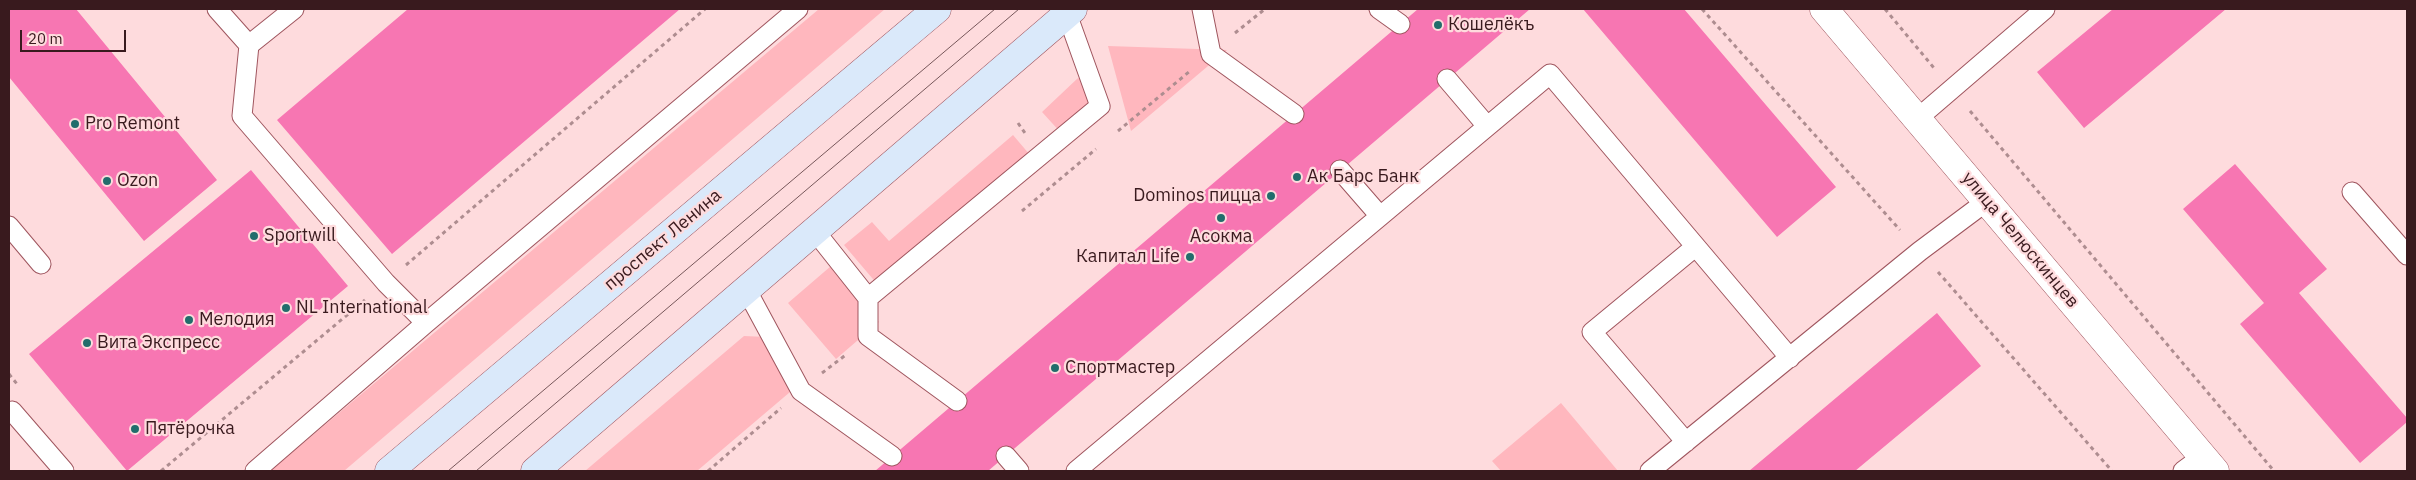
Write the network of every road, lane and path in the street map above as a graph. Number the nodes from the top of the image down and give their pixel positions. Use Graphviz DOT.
graph roads {
  1 [pos="217,9"];
  2 [pos="294,9"];
  3 [pos="705,9"];
  4 [pos="798,9"];
  5 [pos="937,9"];
  6 [pos="1202,9"];
  7 [pos="1379,9"];
  8 [pos="1824,9"];
  9 [pos="1885,9"];
  10 [pos="2045,9"];
  11 [pos="1070,11"];
  12 [pos="1400,24"];
  13 [pos="248,45"];
  14 [pos="1447,79"];
  15 [pos="1950,88"];
  16 [pos="1294,114"];
  17 [pos="1917,119"];
  18 [pos="1487,126"];
  19 [pos="1340,170"];
  20 [pos="2352,192"];
  21 [pos="1987,201"];
  22 [pos="1380,216"];
  23 [pos="9,226"];
  24 [pos="814,230"];
  25 [pos="1696,247"];
  26 [pos="2407,255"];
  27 [pos="41,264"];
  28 [pos="386,283"];
  29 [pos="746,289"];
  30 [pos="868,298"];
  31 [pos="426,322"];
  32 [pos="1790,358"];
  33 [pos="957,401"];
  34 [pos="12,411"];
  35 [pos="1686,442"];
  36 [pos="892,456"];
  37 [pos="1006,456"];
  38 [pos="2200,466"];
  39 [pos="64,471"];
  40 [pos="161,471"];
  41 [pos="255,471"];
  42 [pos="389,471"];
  43 [pos="535,471"];
  44 [pos="1019,471"];
  45 [pos="1076,471"];
  46 [pos="1650,471"];
  47 [pos="2274,471"];
  1 -- 13 [label="lane"];
  2 -- 13 [label="lane"];
  3 -- 28 [label="path"];
  4 -- 31 [label="lane"];
  5 -- 42 [label="main road, проспект Ленина"];
  6 -- 16 [label="lane"];
  7 -- 12 [label="lane"];
  8 -- 17 [label="street, улица Челюскинцев"];
  9 -- 15 [label="path"];
  10 -- 15 [label="lane"];
  11 -- 24 [label="main road"];
  11 -- 30 [label="lane"];
  13 -- 28 [label="lane"];
  14 -- 18 [label="lane"];
  15 -- 17 [label="lane"];
  15 -- 47 [label="path"];
  17 -- 21 [label="street, улица Челюскинцев"];
  18 -- 22 [label="lane"];
  18 -- 25 [label="lane"];
  19 -- 22 [label="lane"];
  20 -- 26 [label="lane"];
  21 -- 32 [label="lane"];
  21 -- 38 [label="street, улица Челюскинцев"];
  22 -- 45 [label="lane"];
  23 -- 27 [label="lane"];
  24 -- 29 [label="main road"];
  24 -- 30 [label="lane"];
  25 -- 32 [label="lane"];
  25 -- 35 [label="lane"];
  28 -- 31 [label="lane"];
  28 -- 40 [label="path"];
  29 -- 36 [label="lane"];
  29 -- 43 [label="main road"];
  30 -- 33 [label="lane"];
  31 -- 41 [label="lane"];
  32 -- 35 [label="lane"];
  34 -- 39 [label="lane"];
  35 -- 46 [label="lane"];
  37 -- 44 [label="lane"];
}
